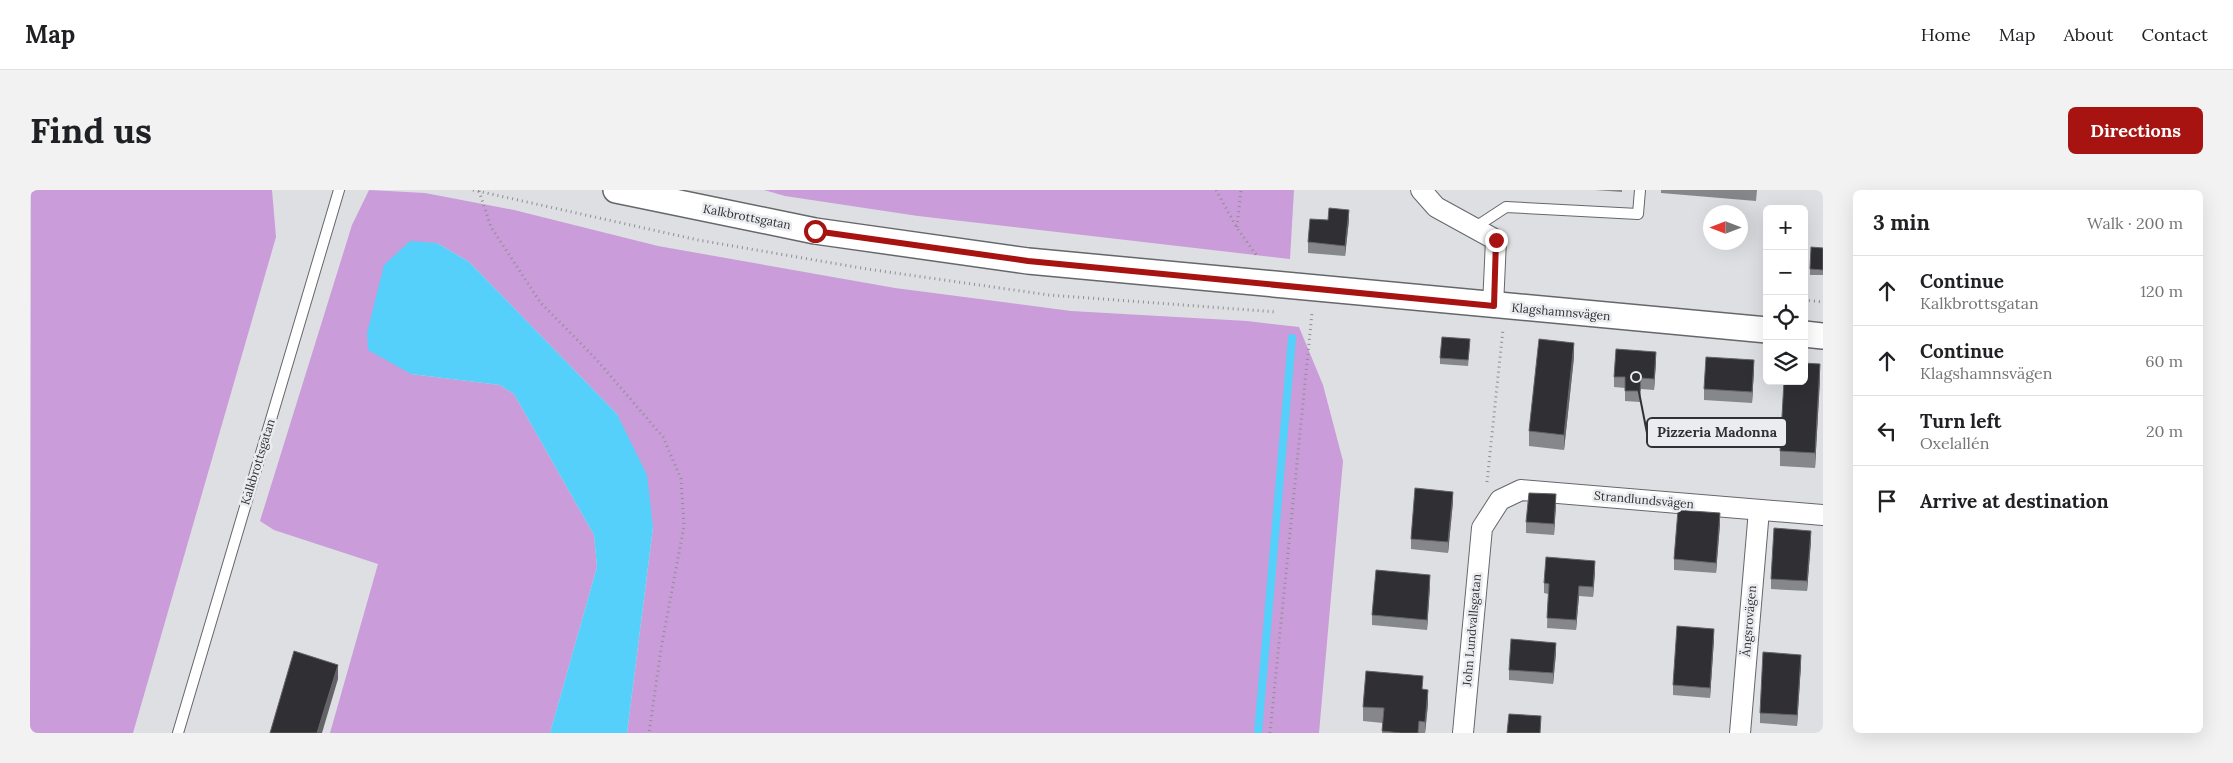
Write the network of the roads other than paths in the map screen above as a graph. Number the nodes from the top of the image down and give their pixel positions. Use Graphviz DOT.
graph roads {
  1 [pos="339,190"];
  2 [pos="616,190"];
  3 [pos="1421,190"];
  4 [pos="1640,190"];
  5 [pos="1474,228"];
  6 [pos="1266,285"];
  7 [pos="1499,316"];
  8 [pos="1763,330"];
  9 [pos="1808,334"];
  10 [pos="1823,336"];
  11 [pos="1759,510"];
  12 [pos="1823,515"];
  13 [pos="1482,528"];
  14 [pos="178,733"];
  15 [pos="1463,733"];
  16 [pos="1740,733"];
  1 -- 14 [label="lane, Kalkbrottsgatan"];
  2 -- 6 [label="street, Kalkbrottsgatan"];
  3 -- 5 [label="street"];
  4 -- 5 [label="lane"];
  5 -- 7 [label="street"];
  6 -- 7 [label="street, Klagshamnsvägen"];
  7 -- 8 [label="street, Klagshamnsvägen"];
  9 -- 10 [label="street"];
  11 -- 12 [label="street, Strandlundsvägen"];
  11 -- 13 [label="street, Strandlundsvägen"];
  11 -- 16 [label="street, Ängsrovägen"];
  13 -- 15 [label="street, John Lundvallsgatan"];
}
